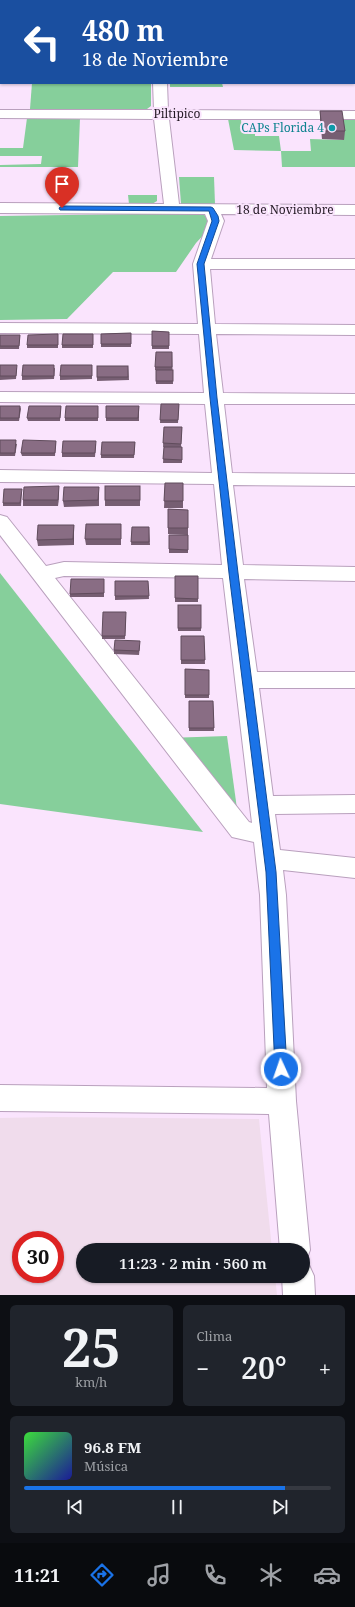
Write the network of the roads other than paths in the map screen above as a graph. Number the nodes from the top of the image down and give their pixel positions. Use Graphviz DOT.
graph roads {
  1 [pos="160,84"];
  2 [pos="0,114"];
  3 [pos="161,114"];
  4 [pos="355,115"];
  5 [pos="0,208"];
  6 [pos="172,209"];
  7 [pos="211,209"];
  8 [pos="355,210"];
  9 [pos="201,264"];
  10 [pos="355,264"];
  11 [pos="0,328"];
  12 [pos="206,328"];
  13 [pos="355,330"];
  14 [pos="0,397"];
  15 [pos="214,398"];
  16 [pos="355,399"];
  17 [pos="0,476"];
  18 [pos="224,479"];
  19 [pos="355,480"];
  20 [pos="3,529"];
  21 [pos="233,573"];
  22 [pos="41,574"];
  23 [pos="355,574"];
  24 [pos="248,680"];
  25 [pos="355,680"];
  26 [pos="355,804"];
  27 [pos="263,805"];
  28 [pos="266,833"];
  29 [pos="270,859"];
  30 [pos="355,868"];
  31 [pos="0,1098"];
  32 [pos="282,1101"];
  33 [pos="294,1243"];
  34 [pos="298,1283"];
  35 [pos="299,1295"];
  1 -- 3 [label="street"];
  2 -- 3 [label="street, Piltipico"];
  3 -- 4 [label="street, Piltipico"];
  3 -- 6 [label="street"];
  5 -- 6 [label="street, 18 de Noviembre"];
  6 -- 7 [label="street, 18 de Noviembre"];
  7 -- 8 [label="street, 18 de Noviembre"];
  7 -- 9 [label="street"];
  9 -- 10 [label="street"];
  9 -- 12 [label="street"];
  11 -- 12 [label="street"];
  12 -- 13 [label="street"];
  12 -- 15 [label="street"];
  14 -- 15 [label="street"];
  15 -- 16 [label="street"];
  15 -- 18 [label="street"];
  17 -- 18 [label="street"];
  18 -- 19 [label="street"];
  18 -- 21 [label="street"];
  20 -- 22 [label="street"];
  21 -- 22 [label="street"];
  21 -- 23 [label="street"];
  21 -- 24 [label="street"];
  22 -- 28 [label="street"];
  24 -- 25 [label="street"];
  24 -- 27 [label="street"];
  26 -- 27 [label="street"];
  27 -- 28 [label="street"];
  28 -- 29 [label="street"];
  29 -- 30 [label="street"];
  29 -- 32 [label="street"];
  31 -- 32 [label="street"];
  32 -- 33 [label="street"];
  34 -- 35 [label="street"];
}
